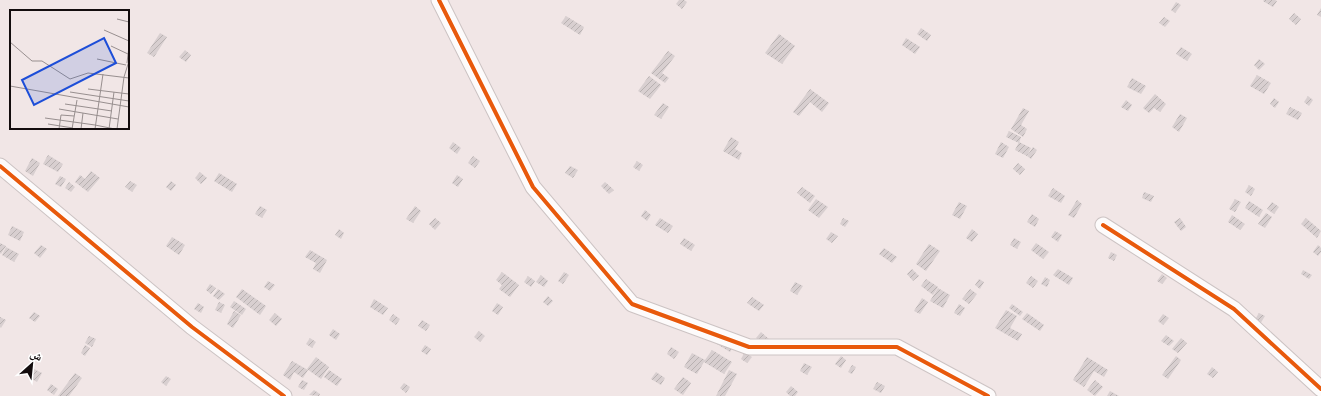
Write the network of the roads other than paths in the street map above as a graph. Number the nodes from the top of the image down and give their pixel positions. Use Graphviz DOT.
graph roads {
  1 [pos="439,0"];
  2 [pos="0,166"];
  3 [pos="1103,225"];
  4 [pos="1321,389"];
  5 [pos="284,396"];
  6 [pos="988,396"];
  1 -- 6 [label="street"];
  2 -- 5 [label="street"];
  3 -- 4 [label="street"];
}
